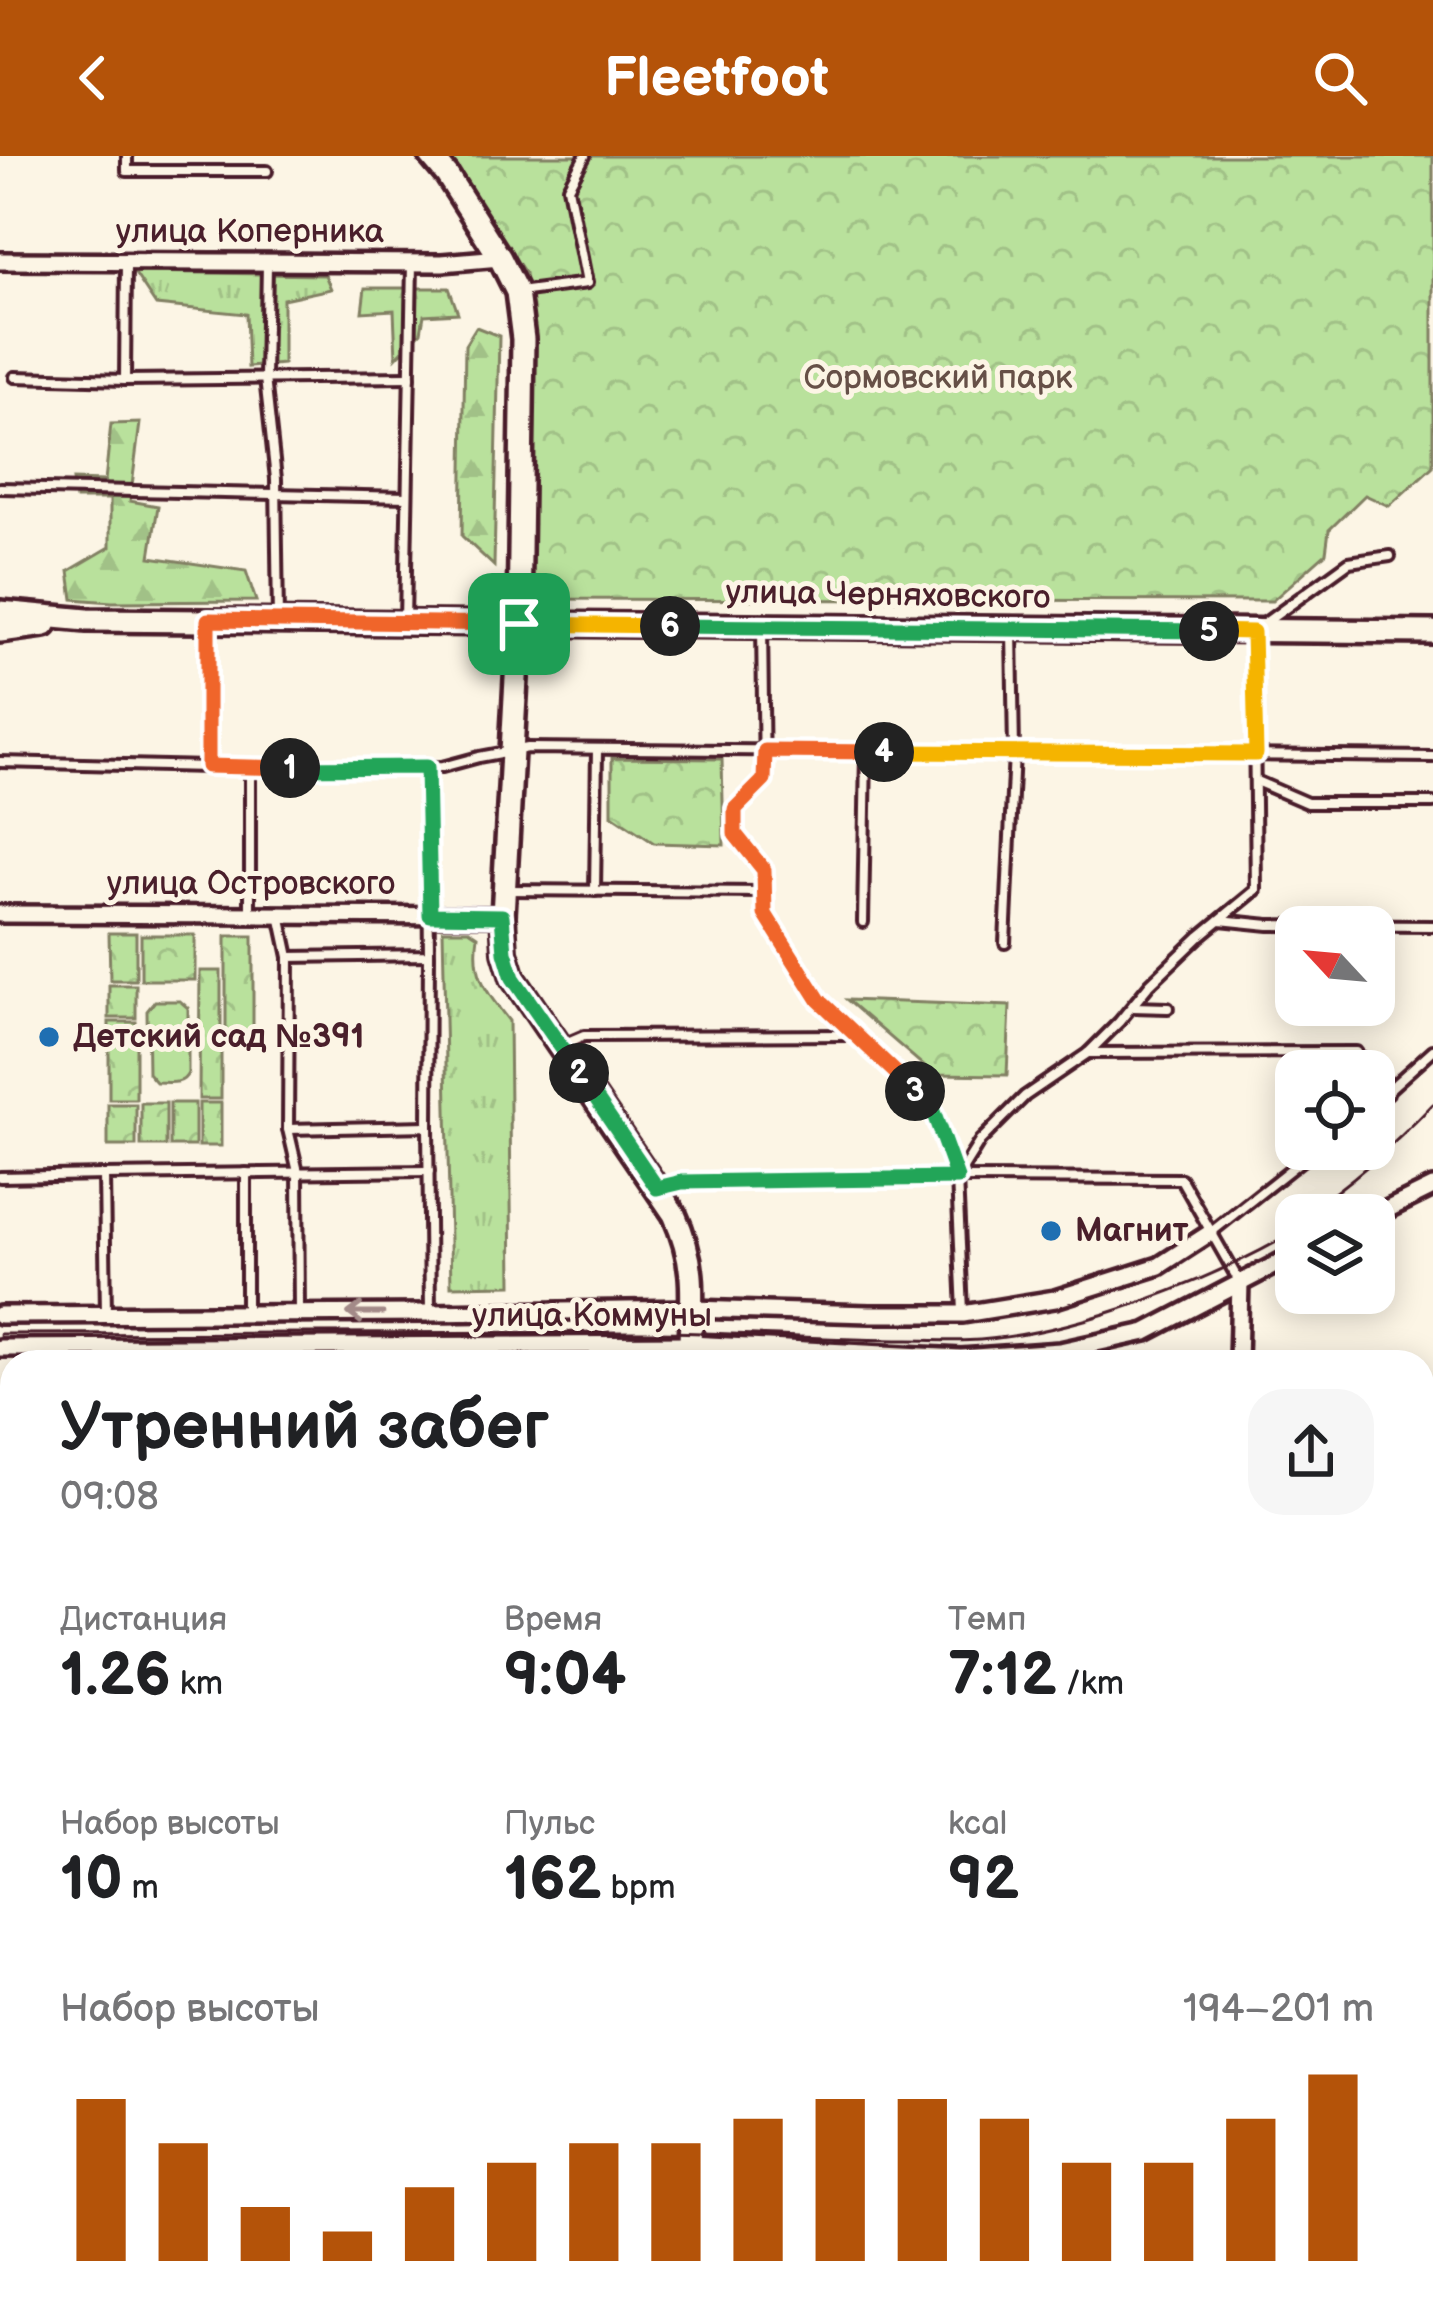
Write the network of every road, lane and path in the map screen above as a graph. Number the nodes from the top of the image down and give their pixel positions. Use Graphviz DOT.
graph roads {
  1 [pos="127,156"];
  2 [pos="431,156"];
  3 [pos="584,156"];
  4 [pos="267,171"];
  5 [pos="500,258"];
  6 [pos="0,261"];
  7 [pos="125,261"];
  8 [pos="267,262"];
  9 [pos="412,263"];
  10 [pos="518,292"];
  11 [pos="410,376"];
  12 [pos="15,377"];
  13 [pos="265,378"];
  14 [pos="125,380"];
  15 [pos="0,488"];
  16 [pos="277,492"];
  17 [pos="407,497"];
  18 [pos="1390,556"];
  19 [pos="0,612"];
  20 [pos="87,620"];
  21 [pos="208,620"];
  22 [pos="278,621"];
  23 [pos="405,623"];
  24 [pos="519,624"];
  25 [pos="762,627"];
  26 [pos="1012,630"];
  27 [pos="0,631"];
  28 [pos="1253,632"];
  29 [pos="1433,632"];
  30 [pos="597,750"];
  31 [pos="765,751"];
  32 [pos="866,752"];
  33 [pos="1014,752"];
  34 [pos="509,753"];
  35 [pos="1256,754"];
  36 [pos="1433,757"];
  37 [pos="0,762"];
  38 [pos="208,766"];
  39 [pos="427,767"];
  40 [pos="250,768"];
  41 [pos="1256,781"];
  42 [pos="1433,803"];
  43 [pos="504,890"];
  44 [pos="595,891"];
  45 [pos="764,892"];
  46 [pos="250,913"];
  47 [pos="0,914"];
  48 [pos="280,915"];
  49 [pos="430,915"];
  50 [pos="502,916"];
  51 [pos="1220,920"];
  52 [pos="863,922"];
  53 [pos="1433,926"];
  54 [pos="1005,943"];
  55 [pos="429,955"];
  56 [pos="290,957"];
  57 [pos="1131,1007"];
  58 [pos="1168,1008"];
  59 [pos="854,1034"];
  60 [pos="561,1046"];
  61 [pos="1433,1051"];
  62 [pos="1275,1052"];
  63 [pos="1088,1053"];
  64 [pos="1395,1086"];
  65 [pos="428,1126"];
  66 [pos="288,1129"];
  67 [pos="1290,1170"];
  68 [pos="429,1171"];
  69 [pos="298,1172"];
  70 [pos="246,1173"];
  71 [pos="104,1175"];
  72 [pos="0,1177"];
  73 [pos="957,1178"];
  74 [pos="1433,1187"];
  75 [pos="657,1188"];
  76 [pos="1395,1206"];
  77 [pos="1210,1233"];
  78 [pos="1275,1264"];
  79 [pos="1240,1282"];
  80 [pos="247,1313"];
  81 [pos="299,1313"];
  82 [pos="430,1313"];
  83 [pos="106,1314"];
  84 [pos="963,1314"];
  85 [pos="0,1315"];
  86 [pos="690,1334"];
  87 [pos="0,1348"];
  88 [pos="790,1350"];
  89 [pos="1065,1350"];
  90 [pos="1238,1350"];
  1 -- 4 [label="lane"];
  2 -- 5 [label="main road"];
  3 -- 10 [label="lane"];
  5 -- 9 [label="street, улица Коперника"];
  5 -- 10 [label="main road"];
  6 -- 7 [label="street, улица Коперника"];
  7 -- 8 [label="street, улица Коперника"];
  7 -- 14 [label="lane"];
  8 -- 9 [label="street, улица Коперника"];
  8 -- 13 [label="lane"];
  9 -- 11 [label="lane"];
  10 -- 24 [label="main road"];
  11 -- 13 [label="lane"];
  11 -- 17 [label="lane"];
  12 -- 14 [label="lane"];
  13 -- 14 [label="lane"];
  13 -- 16 [label="lane"];
  15 -- 16 [label="lane"];
  16 -- 17 [label="lane"];
  16 -- 22 [label="lane"];
  17 -- 23 [label="lane"];
  18 -- 28 [label="lane"];
  19 -- 20 [label="main road"];
  20 -- 21 [label="main road, улица Черняховского"];
  20 -- 27 [label="main road"];
  21 -- 22 [label="main road, улица Черняховского"];
  21 -- 38 [label="lane"];
  22 -- 23 [label="main road, улица Черняховского"];
  23 -- 24 [label="main road, улица Черняховского"];
  24 -- 25 [label="main road, улица Черняховского"];
  24 -- 34 [label="main road"];
  25 -- 26 [label="main road, улица Черняховского"];
  25 -- 31 [label="lane"];
  26 -- 28 [label="main road, улица Черняховского"];
  26 -- 33 [label="lane"];
  28 -- 29 [label="main road, улица Черняховского"];
  28 -- 35 [label="lane"];
  30 -- 31 [label="lane"];
  30 -- 34 [label="lane"];
  30 -- 44 [label="lane"];
  31 -- 32 [label="lane"];
  31 -- 45 [label="lane"];
  32 -- 33 [label="lane"];
  32 -- 52 [label="lane"];
  33 -- 35 [label="lane"];
  33 -- 54 [label="lane"];
  34 -- 39 [label="lane"];
  34 -- 43 [label="main road"];
  35 -- 36 [label="lane"];
  35 -- 41 [label="lane"];
  37 -- 38 [label="lane"];
  38 -- 40 [label="lane"];
  39 -- 40 [label="lane"];
  39 -- 49 [label="lane"];
  40 -- 46 [label="lane"];
  41 -- 42 [label="lane"];
  41 -- 51 [label="lane"];
  43 -- 44 [label="lane"];
  43 -- 50 [label="main road"];
  44 -- 45 [label="lane"];
  45 -- 59 [label="lane"];
  46 -- 47 [label="street, улица Островского"];
  46 -- 48 [label="street, улица Островского"];
  48 -- 49 [label="street, улица Островского"];
  48 -- 56 [label="lane"];
  49 -- 50 [label="street, улица Островского"];
  49 -- 55 [label="lane"];
  50 -- 60 [label="main road"];
  51 -- 53 [label="lane"];
  51 -- 57 [label="lane"];
  55 -- 56 [label="lane"];
  55 -- 65 [label="lane"];
  56 -- 66 [label="lane"];
  57 -- 58 [label="lane"];
  57 -- 63 [label="lane"];
  59 -- 60 [label="lane"];
  59 -- 73 [label="lane"];
  60 -- 75 [label="main road"];
  61 -- 64 [label="lane"];
  62 -- 63 [label="lane"];
  63 -- 73 [label="lane"];
  65 -- 66 [label="lane"];
  65 -- 68 [label="lane"];
  66 -- 69 [label="lane"];
  67 -- 77 [label="lane"];
  68 -- 69 [label="lane"];
  68 -- 82 [label="lane"];
  69 -- 70 [label="lane"];
  69 -- 81 [label="lane"];
  70 -- 71 [label="lane"];
  70 -- 80 [label="lane"];
  71 -- 72 [label="lane"];
  71 -- 83 [label="lane"];
  73 -- 75 [label="lane"];
  73 -- 77 [label="lane"];
  73 -- 84 [label="lane"];
  74 -- 76 [label="street"];
  75 -- 86 [label="main road"];
  77 -- 79 [label="lane"];
  77 -- 84 [label="street, улица Коммуны"];
  78 -- 79 [label="street, улица Коммуны"];
  79 -- 89 [label="street, улица Коммуны"];
  79 -- 90 [label="street"];
  80 -- 81 [label="street, улица Коммуны"];
  80 -- 83 [label="street, улица Коммуны"];
  82 -- 81 [label="street, улица Коммуны, one-way"];
  82 -- 86 [label="street, улица Коммуны"];
  83 -- 85 [label="street, улица Коммуны"];
  84 -- 86 [label="street, улица Коммуны"];
  86 -- 87 [label="street, улица Коммуны"];
  86 -- 88 [label="street, улица Коммуны"];
}
